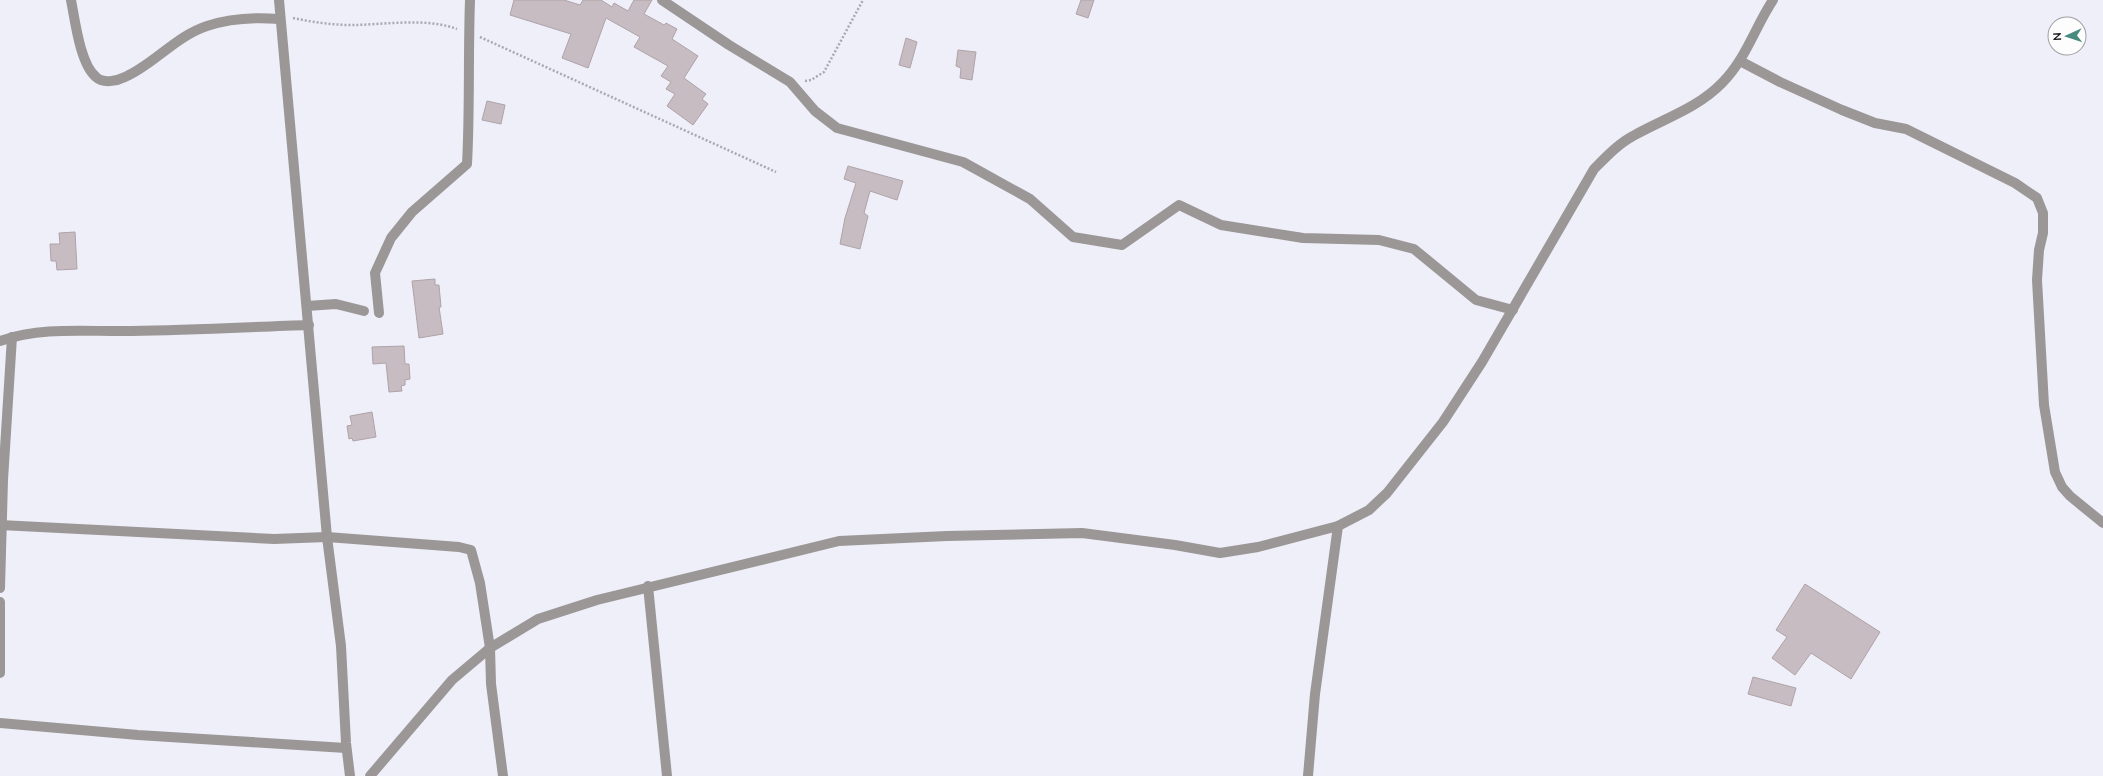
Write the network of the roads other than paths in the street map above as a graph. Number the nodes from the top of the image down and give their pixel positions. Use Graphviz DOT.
graph roads {
  1 [pos="71,0"];
  2 [pos="278,0"];
  3 [pos="470,0"];
  4 [pos="662,0"];
  5 [pos="1773,0"];
  6 [pos="279,17"];
  7 [pos="1740,61"];
  8 [pos="307,306"];
  9 [pos="1512,310"];
  10 [pos="364,311"];
  11 [pos="379,313"];
  12 [pos="309,326"];
  13 [pos="12,337"];
  14 [pos="0,341"];
  15 [pos="2103,523"];
  16 [pos="1,526"];
  17 [pos="1338,526"];
  18 [pos="327,538"];
  19 [pos="648,586"];
  20 [pos="0,588"];
  21 [pos="0,602"];
  22 [pos="490,648"];
  23 [pos="0,673"];
  24 [pos="0,713"];
  25 [pos="0,723"];
  26 [pos="0,726"];
  27 [pos="346,748"];
  28 [pos="350,776"];
  29 [pos="370,776"];
  30 [pos="503,776"];
  31 [pos="667,776"];
  32 [pos="1308,776"];
  1 -- 6 [label="street"];
  2 -- 6 [label="street"];
  3 -- 11 [label="street"];
  4 -- 9 [label="street"];
  5 -- 7 [label="street"];
  6 -- 8 [label="street"];
  7 -- 9 [label="street"];
  7 -- 15 [label="street"];
  8 -- 10 [label="street"];
  8 -- 12 [label="street"];
  9 -- 17 [label="street"];
  12 -- 13 [label="street"];
  12 -- 18 [label="street"];
  13 -- 14 [label="street"];
  13 -- 16 [label="street"];
  16 -- 18 [label="street"];
  16 -- 20 [label="street"];
  17 -- 19 [label="street"];
  17 -- 32 [label="street"];
  18 -- 22 [label="street"];
  18 -- 27 [label="street"];
  19 -- 22 [label="street"];
  19 -- 31 [label="street"];
  21 -- 23 [label="street"];
  22 -- 29 [label="street"];
  22 -- 30 [label="street"];
  24 -- 25 [label="street"];
  25 -- 26 [label="street"];
  25 -- 27 [label="street"];
  27 -- 28 [label="street"];
}
